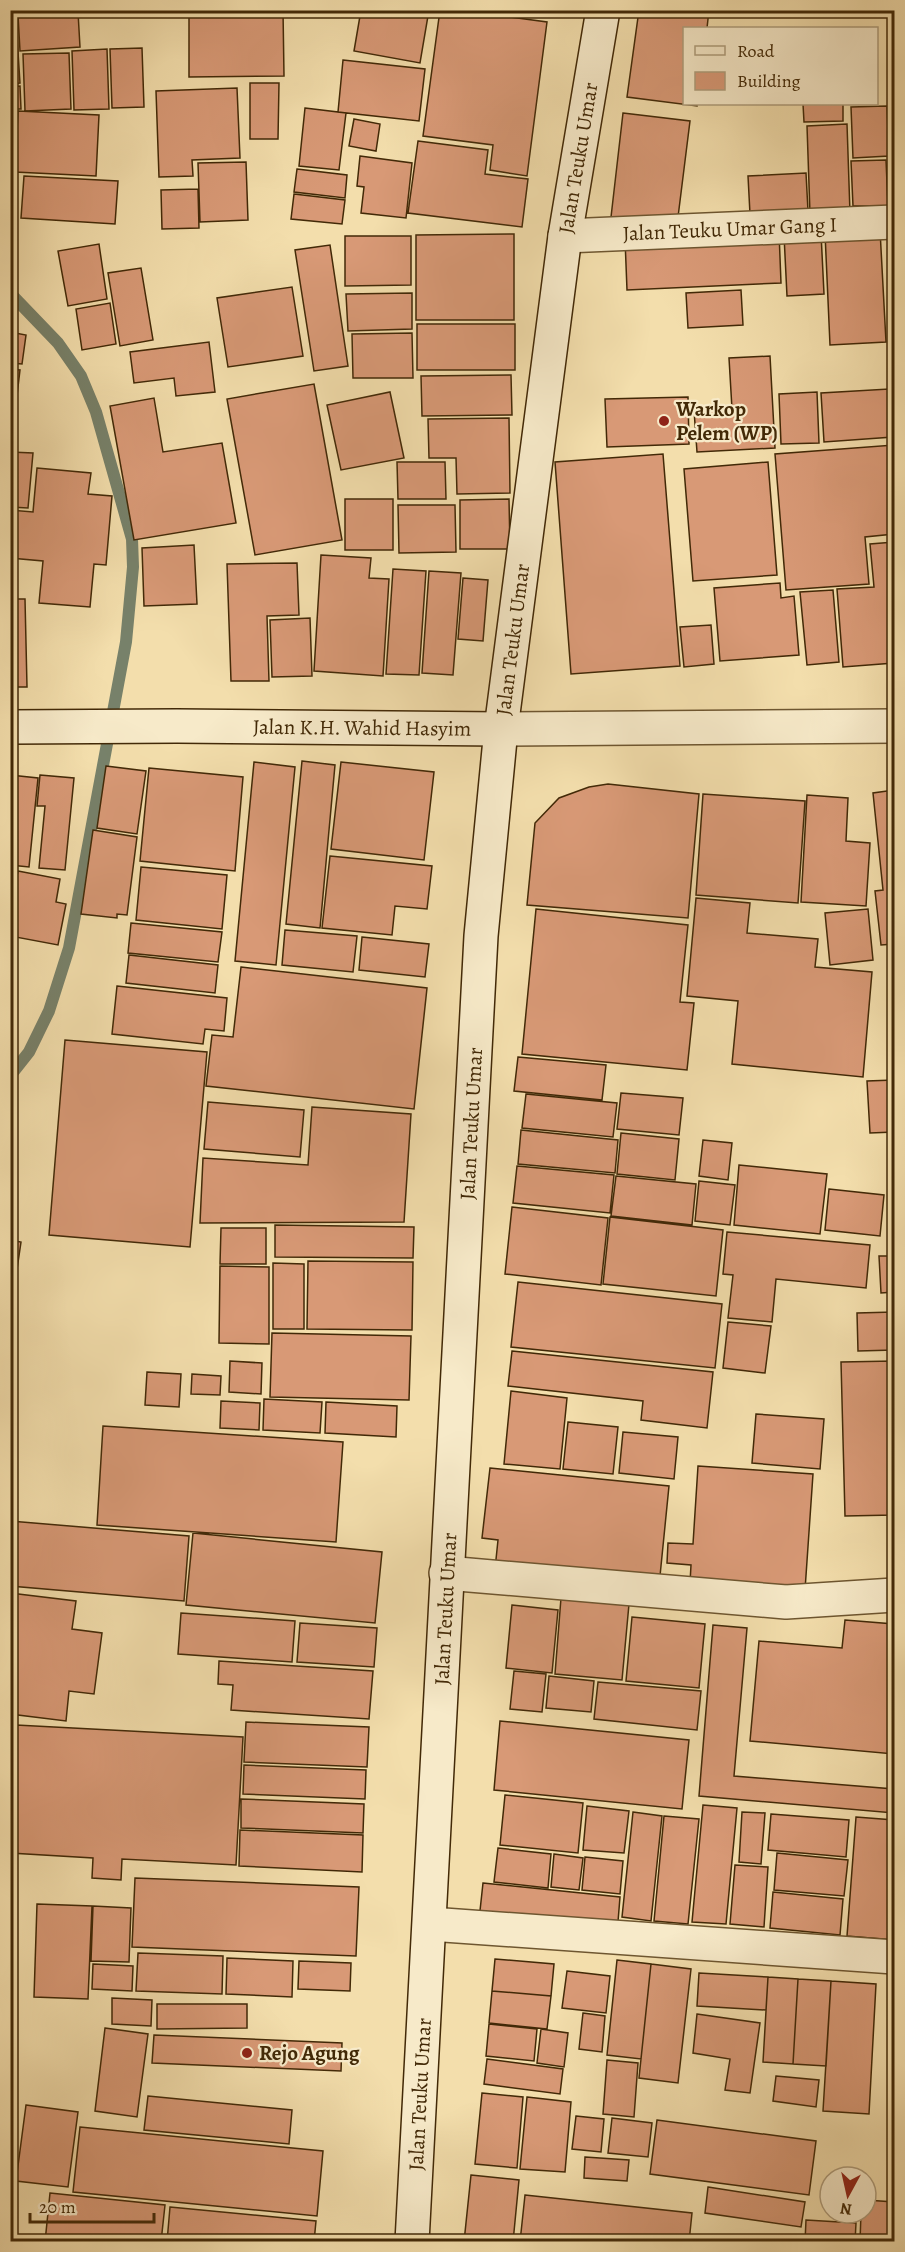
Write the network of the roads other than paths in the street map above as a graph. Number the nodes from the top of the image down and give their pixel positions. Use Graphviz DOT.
graph roads {
  1 [pos="603,10"];
  2 [pos="894,222"];
  3 [pos="565,236"];
  4 [pos="894,726"];
  5 [pos="24,727"];
  6 [pos="501,729"];
  7 [pos="446,1573"];
  8 [pos="894,1595"];
  9 [pos="430,1924"];
  10 [pos="894,1957"];
  11 [pos="411,2241"];
  1 -- 3 [label="street, Jalan Teuku Umar"];
  2 -- 3 [label="street, Jalan Teuku Umar Gang I"];
  3 -- 6 [label="street, Jalan Teuku Umar"];
  4 -- 6 [label="street, Jalan K.H. Wahid Hasyim"];
  5 -- 6 [label="street, Jalan K.H. Wahid Hasyim"];
  6 -- 7 [label="street, Jalan Teuku Umar"];
  7 -- 8 [label="street"];
  7 -- 9 [label="street, Jalan Teuku Umar"];
  9 -- 10 [label="street"];
  9 -- 11 [label="street, Jalan Teuku Umar"];
}
